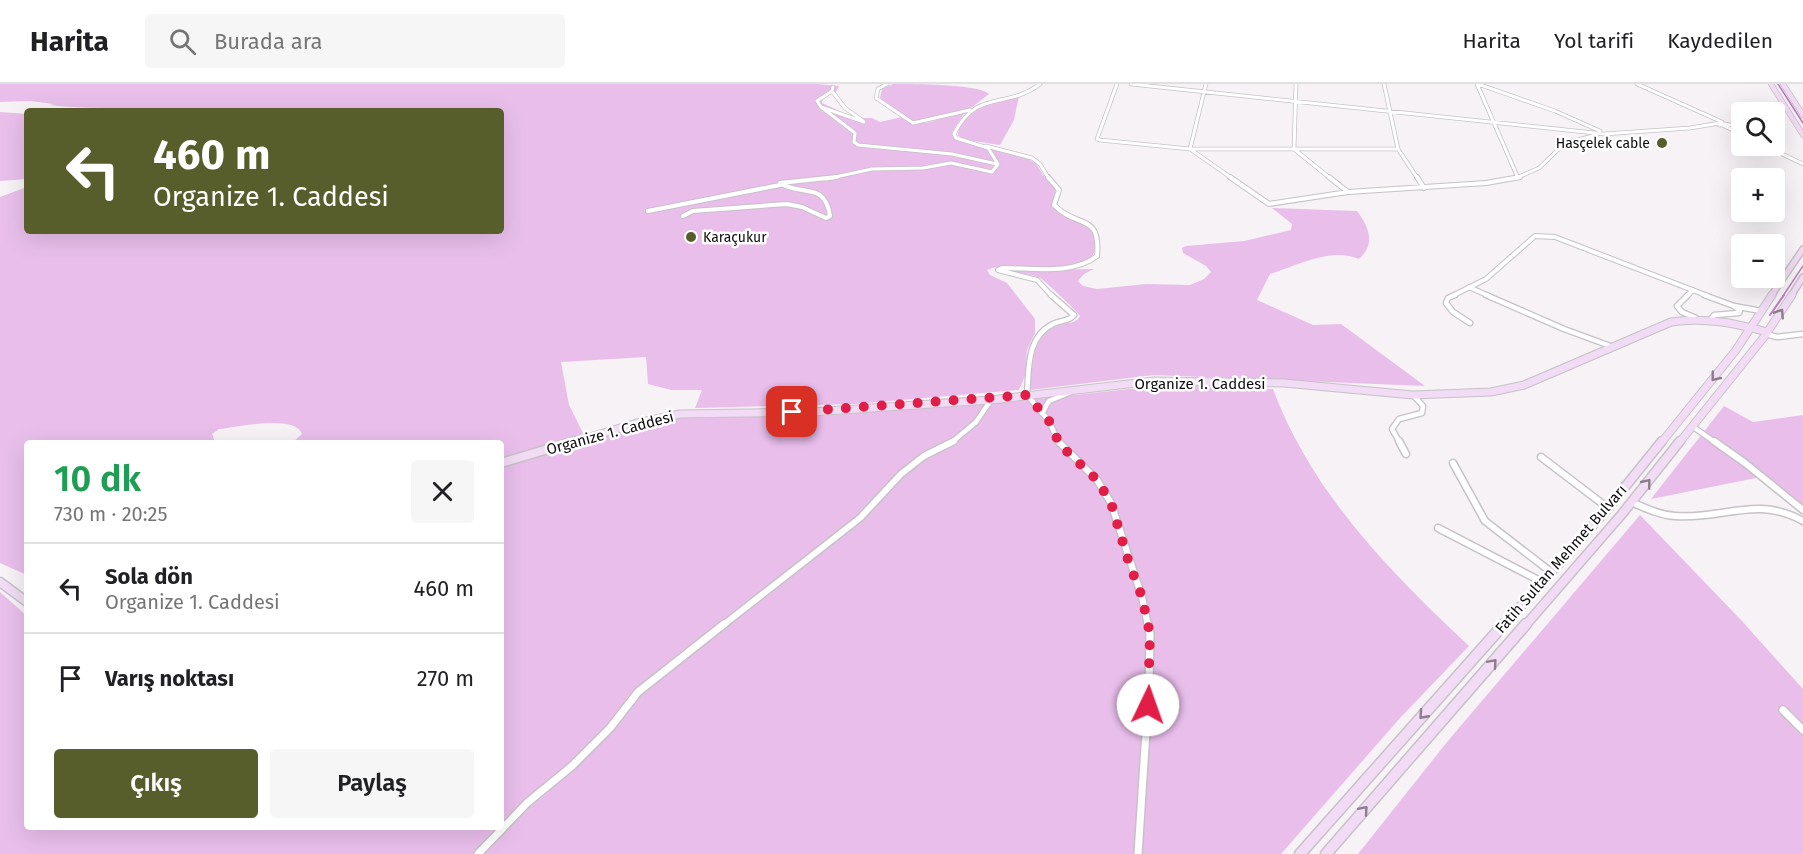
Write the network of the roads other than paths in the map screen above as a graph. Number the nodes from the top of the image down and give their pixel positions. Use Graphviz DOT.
graph roads {
  1 [pos="887,84"];
  2 [pos="1040,84"];
  3 [pos="1117,84"];
  4 [pos="1131,84"];
  5 [pos="1206,84"];
  6 [pos="1296,84"];
  7 [pos="1384,84"];
  8 [pos="1477,84"];
  9 [pos="1631,84"];
  10 [pos="1637,84"];
  11 [pos="1771,84"];
  12 [pos="1783,84"];
  13 [pos="1204,92"];
  14 [pos="1295,101"];
  15 [pos="821,106"];
  16 [pos="970,110"];
  17 [pos="1391,111"];
  18 [pos="1803,115"];
  19 [pos="1494,122"];
  20 [pos="1723,125"];
  21 [pos="1731,128"];
  22 [pos="1731,128"];
  23 [pos="1604,134"];
  24 [pos="1803,135"];
  25 [pos="986,146"];
  26 [pos="1190,149"];
  27 [pos="1294,149"];
  28 [pos="1398,149"];
  29 [pos="1785,151"];
  30 [pos="1785,155"];
  31 [pos="1802,159"];
  32 [pos="998,164"];
  33 [pos="1803,164"];
  34 [pos="1518,178"];
  35 [pos="780,185"];
  36 [pos="1424,188"];
  37 [pos="1348,192"];
  38 [pos="648,211"];
  39 [pos="683,216"];
  40 [pos="1803,249"];
  41 [pos="1803,277"];
  42 [pos="1469,287"];
  43 [pos="1692,290"];
  44 [pos="1734,306"];
  45 [pos="1761,310"];
  46 [pos="1696,318"];
  47 [pos="1756,318"];
  48 [pos="1712,319"];
  49 [pos="1726,321"];
  50 [pos="1470,323"];
  51 [pos="1748,329"];
  52 [pos="1803,334"];
  53 [pos="1766,335"];
  54 [pos="1613,347"];
  55 [pos="1078,390"];
  56 [pos="1027,395"];
  57 [pos="1413,395"];
  58 [pos="991,400"];
  59 [pos="1042,413"];
  60 [pos="1692,426"];
  61 [pos="1406,454"];
  62 [pos="1541,458"];
  63 [pos="504,462"];
  64 [pos="1453,463"];
  65 [pos="1631,502"];
  66 [pos="1608,508"];
  67 [pos="1803,510"];
  68 [pos="1803,520"];
  69 [pos="1438,528"];
  70 [pos="1551,572"];
  71 [pos="0,582"];
  72 [pos="1542,582"];
  73 [pos="24,600"];
  74 [pos="1783,710"];
  75 [pos="1803,730"];
  76 [pos="504,826"];
  77 [pos="501,830"];
  78 [pos="477,854"];
  79 [pos="1138,854"];
  80 [pos="1300,854"];
  81 [pos="1326,854"];
  1 -- 16 [label="street"];
  2 -- 16 [label="street"];
  3 -- 26 [label="street"];
  4 -- 13 [label="street"];
  5 -- 13 [label="street"];
  6 -- 14 [label="street"];
  7 -- 17 [label="street"];
  8 -- 19 [label="street"];
  8 -- 23 [label="street"];
  9 -- 20 [label="street"];
  10 -- 20 [label="street"];
  11 -- 24 [label="main road"];
  12 -- 18 [label="main road"];
  13 -- 14 [label="street"];
  13 -- 26 [label="street"];
  14 -- 17 [label="street"];
  14 -- 27 [label="street"];
  15 -- 15 [label="street"];
  15 -- 32 [label="street"];
  16 -- 25 [label="street"];
  17 -- 19 [label="street"];
  17 -- 28 [label="street"];
  19 -- 23 [label="street"];
  19 -- 34 [label="street"];
  20 -- 21 [label="street"];
  20 -- 22 [label="street"];
  20 -- 23 [label="street"];
  23 -- 34 [label="street"];
  25 -- 32 [label="street"];
  25 -- 56 [label="street"];
  26 -- 27 [label="street"];
  26 -- 37 [label="street"];
  27 -- 28 [label="street"];
  27 -- 37 [label="street"];
  28 -- 36 [label="street"];
  29 -- 31 [label="street"];
  30 -- 33 [label="street"];
  32 -- 35 [label="street"];
  34 -- 36 [label="street"];
  35 -- 38 [label="street"];
  35 -- 39 [label="street"];
  36 -- 37 [label="street"];
  40 -- 45 [label="main road, Fatih Sultan Mehmet Bulvarı"];
  53 -- 41 [label="main road, Fatih Sultan Mehmet Bulvarı, one-way"];
  42 -- 43 [label="street"];
  42 -- 50 [label="street"];
  42 -- 54 [label="street"];
  43 -- 44 [label="street"];
  43 -- 46 [label="street"];
  44 -- 45 [label="street"];
  44 -- 48 [label="street"];
  45 -- 47 [label="main road, Fatih Sultan Mehmet Bulvarı"];
  46 -- 48 [label="main road, Organize 1. Caddesi"];
  46 -- 54 [label="main road, Organize 1. Caddesi"];
  47 -- 49 [label="main road"];
  47 -- 51 [label="main road, Fatih Sultan Mehmet Bulvarı"];
  48 -- 49 [label="main road"];
  48 -- 51 [label="main road"];
  49 -- 51 [label="main road"];
  51 -- 53 [label="main road"];
  51 -- 66 [label="main road, Fatih Sultan Mehmet Bulvarı, one-way"];
  52 -- 53 [label="street"];
  53 -- 60 [label="main road, Fatih Sultan Mehmet Bulvarı"];
  54 -- 57 [label="main road, Organize 1. Caddesi"];
  55 -- 56 [label="main road, Organize 1. Caddesi"];
  55 -- 57 [label="main road, Organize 1. Caddesi"];
  55 -- 59 [label="street"];
  56 -- 58 [label="main road, Organize 1. Caddesi"];
  56 -- 59 [label="street"];
  57 -- 61 [label="street"];
  58 -- 63 [label="main road, Organize 1. Caddesi"];
  58 -- 76 [label="street"];
  59 -- 79 [label="street"];
  65 -- 60 [label="main road, Fatih Sultan Mehmet Bulvarı, one-way"];
  60 -- 67 [label="street"];
  62 -- 66 [label="street"];
  64 -- 70 [label="street"];
  65 -- 68 [label="street"];
  81 -- 65 [label="main road, Fatih Sultan Mehmet Bulvarı, one-way"];
  66 -- 70 [label="main road, Fatih Sultan Mehmet Bulvarı"];
  69 -- 72 [label="street"];
  70 -- 72 [label="main road, Fatih Sultan Mehmet Bulvarı"];
  71 -- 73 [label="main road"];
  72 -- 80 [label="main road, Fatih Sultan Mehmet Bulvarı, one-way"];
  74 -- 75 [label="street"];
  77 -- 78 [label="street"];
}
